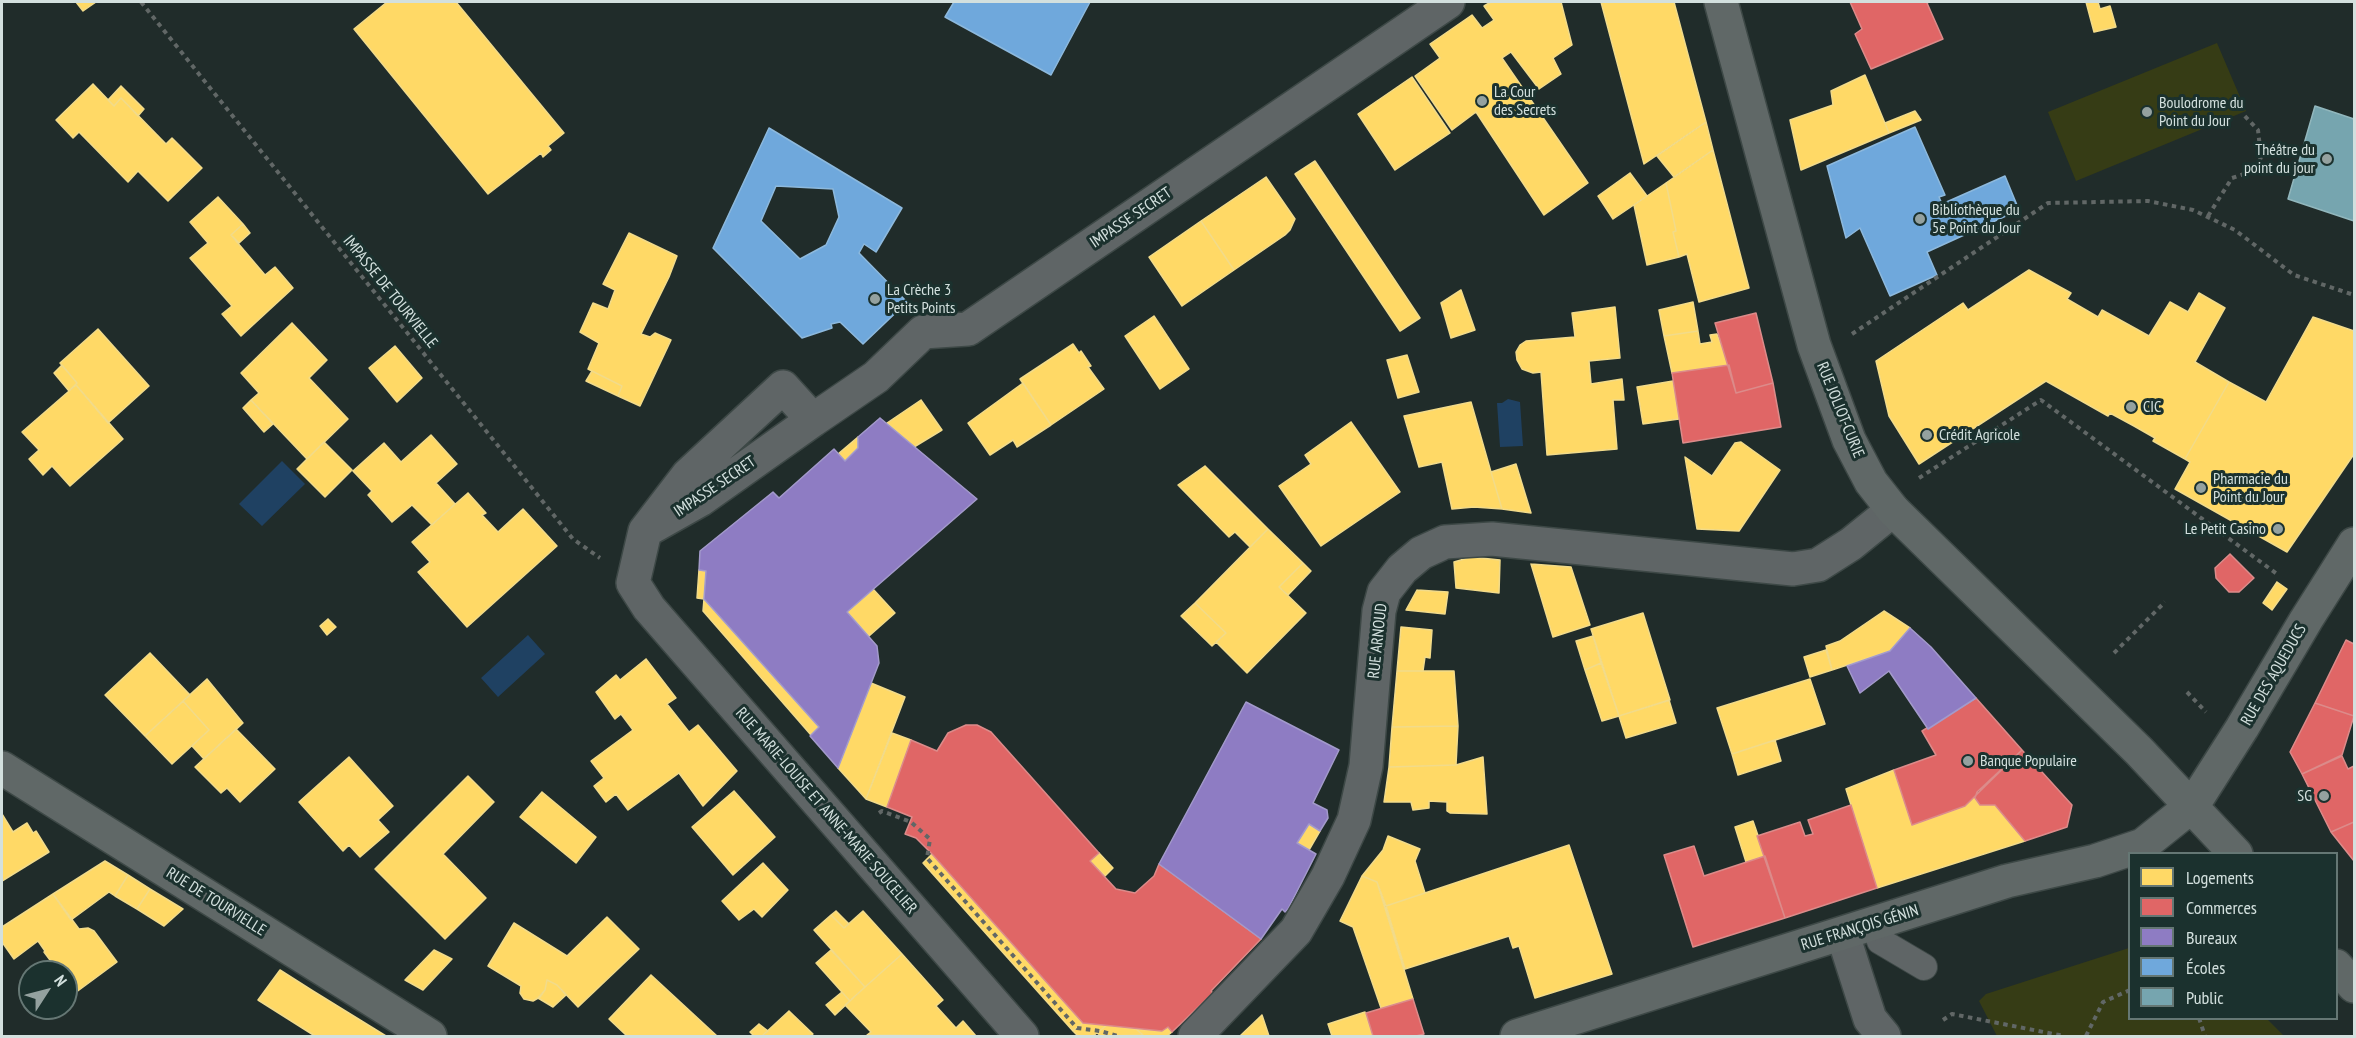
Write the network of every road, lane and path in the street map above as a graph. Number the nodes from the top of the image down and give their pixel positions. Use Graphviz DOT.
graph roads {
  1 [pos="141,2"];
  2 [pos="1448,2"];
  3 [pos="1721,2"];
  4 [pos="2242,113"];
  5 [pos="2208,216"];
  6 [pos="2355,295"];
  7 [pos="1844,336"];
  8 [pos="813,420"];
  9 [pos="1918,478"];
  10 [pos="1893,510"];
  11 [pos="645,531"];
  12 [pos="2355,544"];
  13 [pos="2277,574"];
  14 [pos="633,583"];
  15 [pos="2165,602"];
  16 [pos="2114,653"];
  17 [pos="2187,692"];
  18 [pos="2211,717"];
  19 [pos="2,768"];
  20 [pos="2193,805"];
  21 [pos="874,817"];
  22 [pos="2234,852"];
  23 [pos="1875,925"];
  24 [pos="1843,934"];
  25 [pos="1924,967"];
  26 [pos="2338,967"];
  27 [pos="2355,986"];
  28 [pos="2128,991"];
  29 [pos="1943,1020"];
  30 [pos="2200,1020"];
  31 [pos="429,1036"];
  32 [pos="1022,1036"];
  33 [pos="1118,1036"];
  34 [pos="1195,1036"];
  35 [pos="1517,1036"];
  36 [pos="1884,1036"];
  37 [pos="2064,1036"];
  38 [pos="2086,1036"];
  39 [pos="2205,1036"];
  1 -- 14 [label="path, IMPASSE DE TOURVIELLE"];
  2 -- 8 [label="street, IMPASSE SECRET"];
  3 -- 10 [label="main road, RUE JOLIOT-CURIE"];
  4 -- 5 [label="path"];
  5 -- 6 [label="path"];
  5 -- 7 [label="path"];
  8 -- 11 [label="street, IMPASSE SECRET"];
  8 -- 11 [label="street, IMPASSE SECRET"];
  9 -- 13 [label="path"];
  10 -- 20 [label="main road, RUE JOLIOT-CURIE"];
  10 -- 34 [label="street, RUE ARNOUD"];
  11 -- 14 [label="street, IMPASSE SECRET"];
  12 -- 20 [label="main road, RUE DES AQUEDUCS"];
  14 -- 32 [label="street, RUE MARIE-LOUISE ET ANNE-MARIE SOUCELIER"];
  15 -- 16 [label="path"];
  17 -- 18 [label="path"];
  19 -- 31 [label="main road, RUE DE TOURVIELLE"];
  20 -- 22 [label="main road, RUE JOLIOT-CURIE"];
  20 -- 23 [label="main road, RUE FRANÇOIS GÉNIN"];
  21 -- 33 [label="path"];
  23 -- 24 [label="main road, RUE FRANÇOIS GÉNIN"];
  23 -- 25 [label="lane"];
  24 -- 35 [label="main road, RUE FRANÇOIS GÉNIN"];
  24 -- 36 [label="street"];
  26 -- 27 [label="main road"];
  28 -- 38 [label="path"];
  29 -- 37 [label="path"];
  30 -- 39 [label="path"];
}
